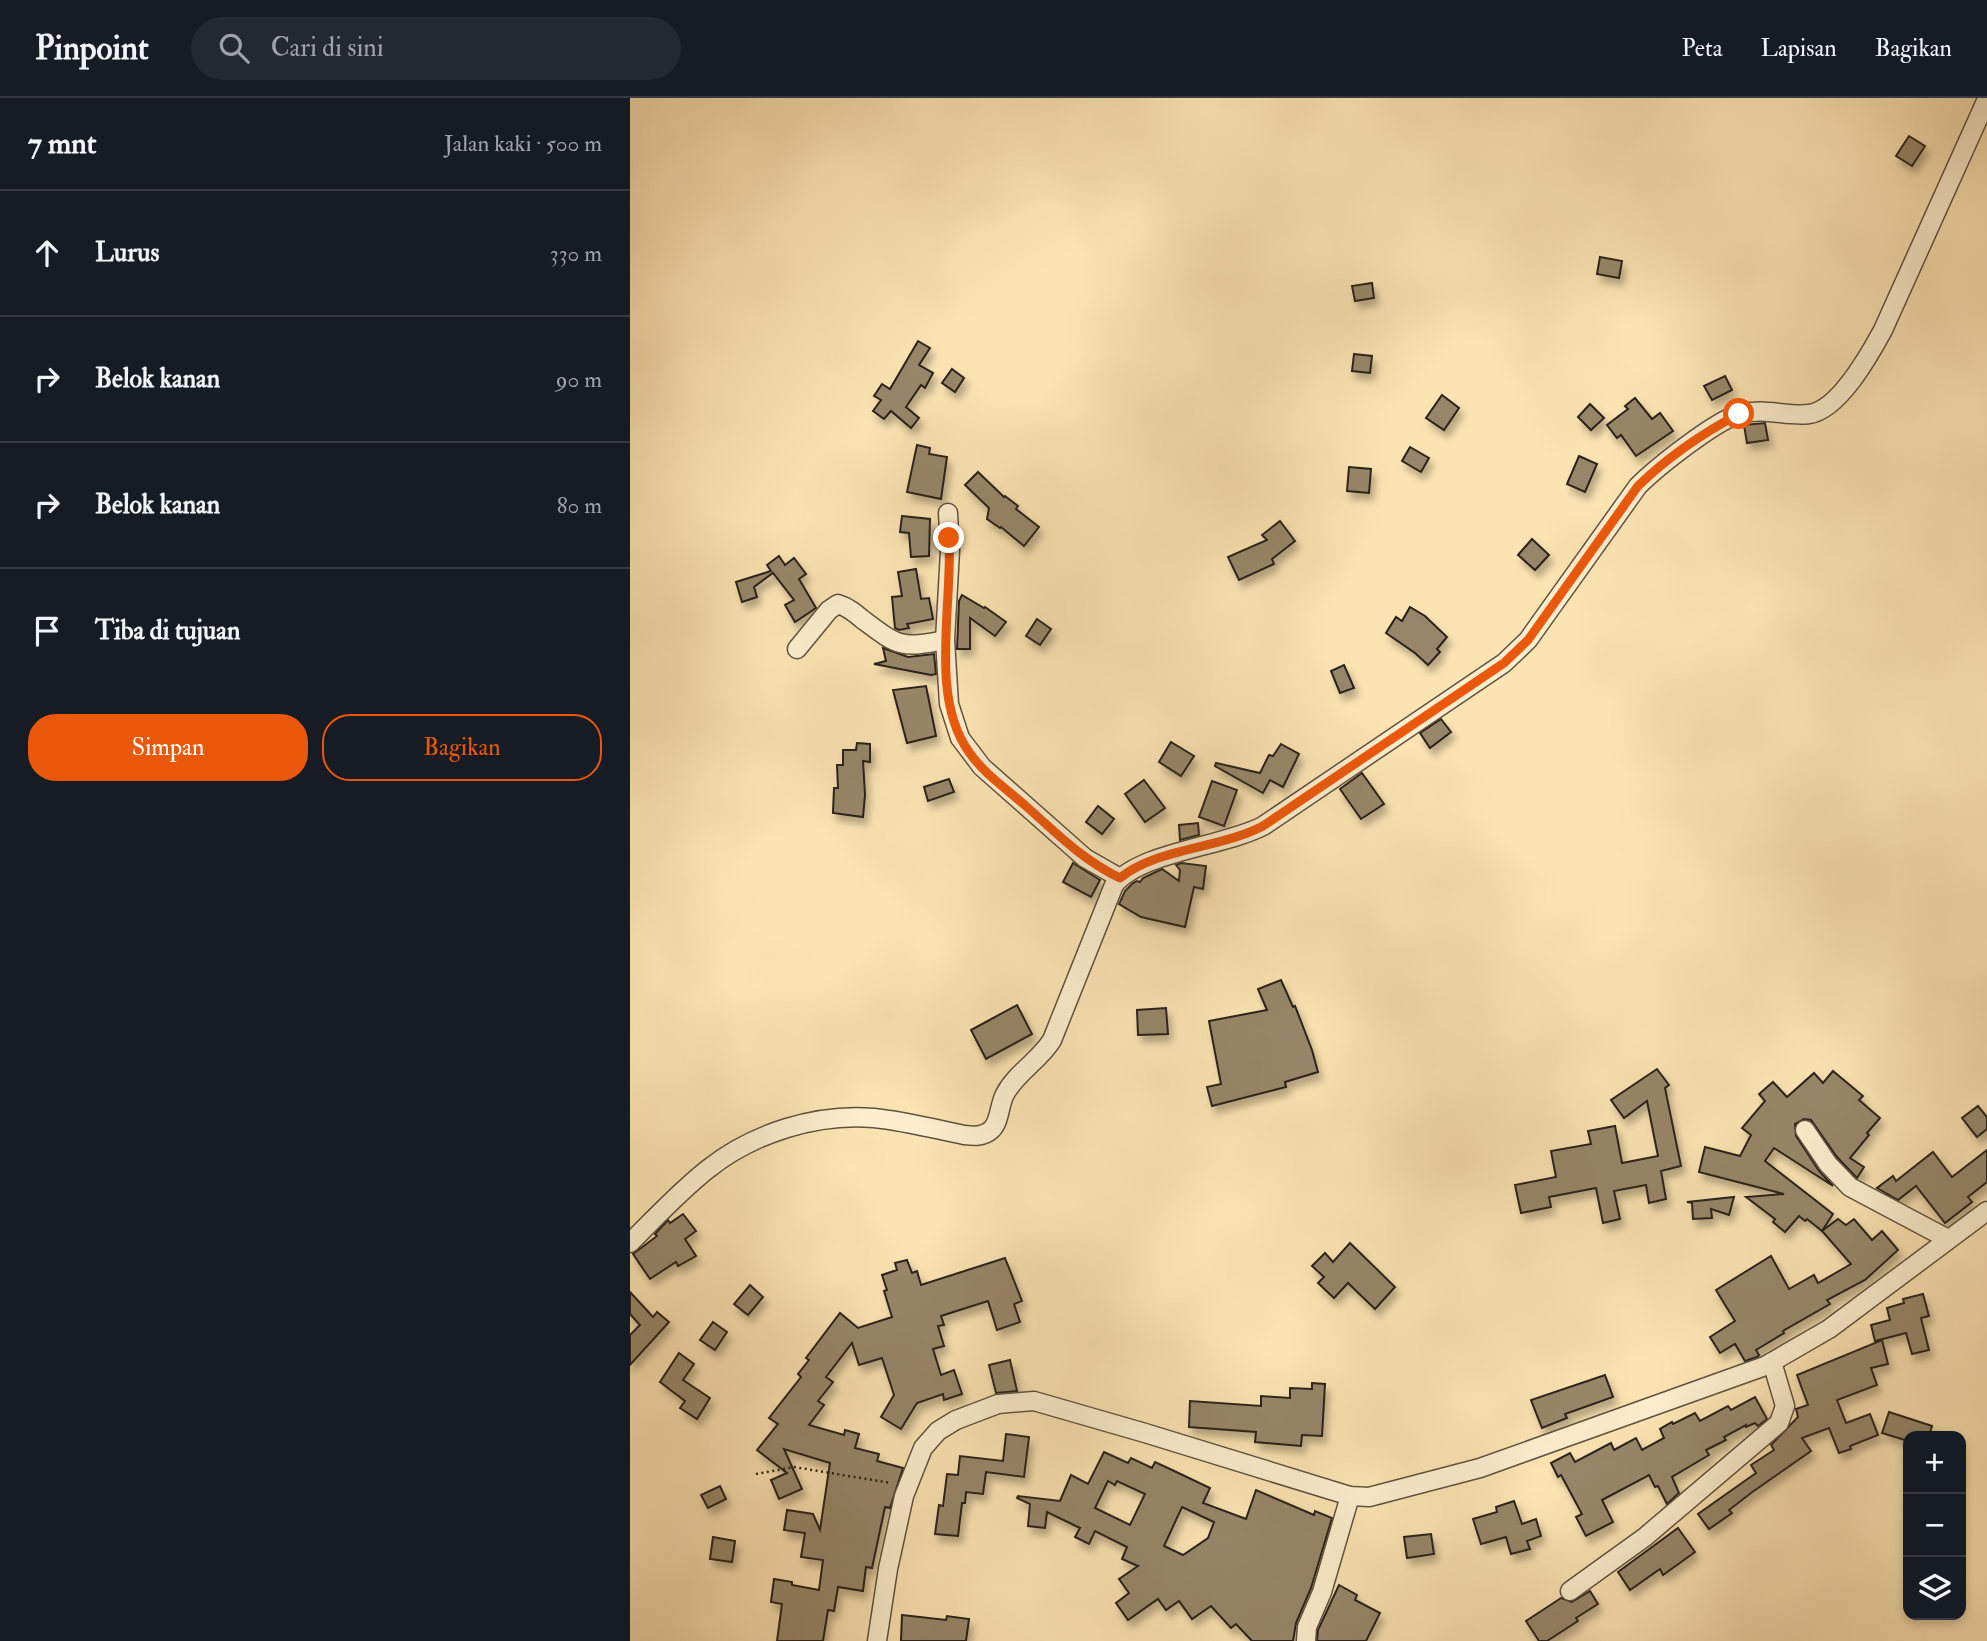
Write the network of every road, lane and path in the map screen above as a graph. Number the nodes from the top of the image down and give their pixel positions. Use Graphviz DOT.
graph roads {
  1 [pos="1987,99"];
  2 [pos="948,513"];
  3 [pos="945,640"];
  4 [pos="797,649"];
  5 [pos="1120,878"];
  6 [pos="1805,1130"];
  7 [pos="1987,1211"];
  8 [pos="1948,1239"];
  9 [pos="630,1243"];
  10 [pos="1772,1362"];
  11 [pos="756,1474"];
  12 [pos="907,1485"];
  13 [pos="1350,1496"];
  14 [pos="1570,1591"];
  15 [pos="877,1641"];
  16 [pos="1306,1641"];
  1 -- 5 [label="street"];
  2 -- 3 [label="street"];
  3 -- 4 [label="street"];
  3 -- 5 [label="street"];
  5 -- 9 [label="street"];
  6 -- 8 [label="street"];
  7 -- 8 [label="street"];
  8 -- 10 [label="street"];
  10 -- 13 [label="street"];
  10 -- 14 [label="street"];
  11 -- 12 [label="path"];
  12 -- 13 [label="street"];
  12 -- 15 [label="street"];
  13 -- 16 [label="street"];
}
